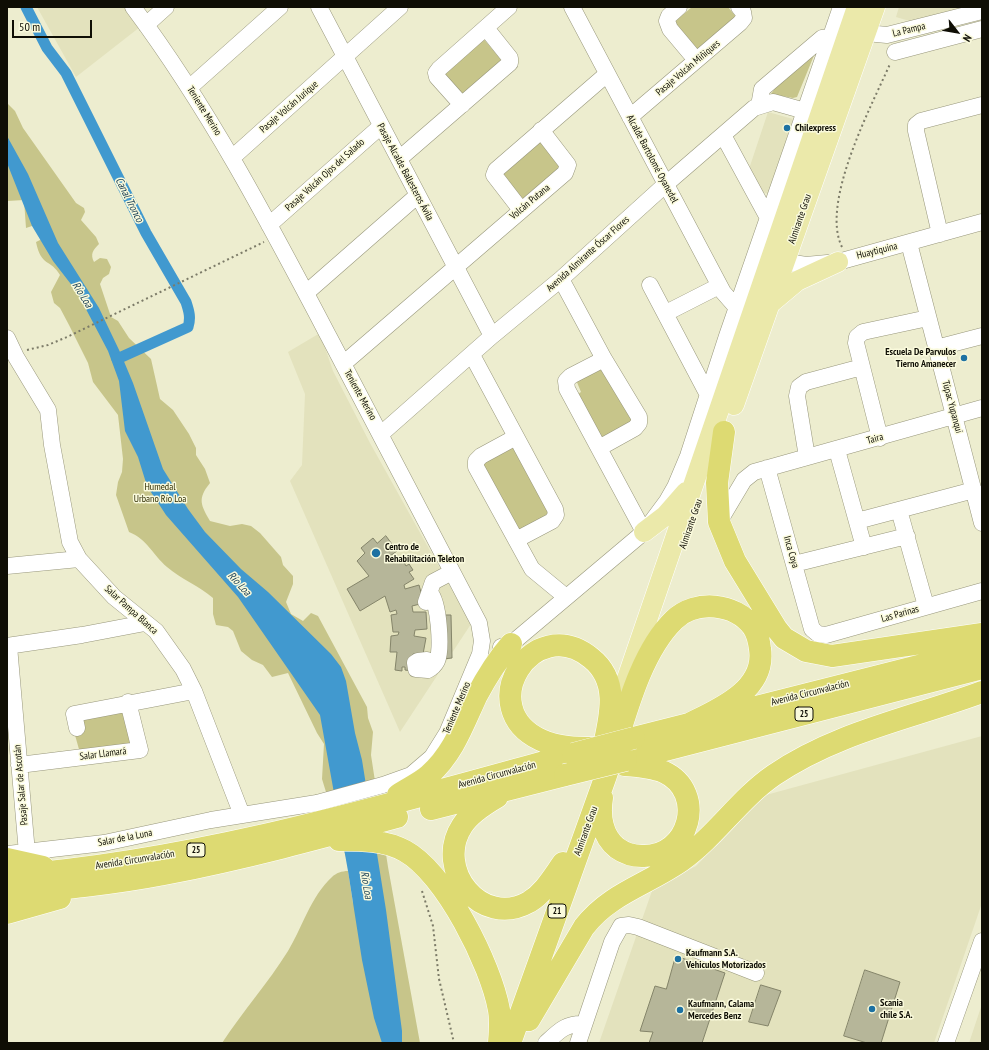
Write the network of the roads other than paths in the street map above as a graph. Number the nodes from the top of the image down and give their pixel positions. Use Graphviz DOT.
graph roads {
  1 [pos="133,7"];
  2 [pos="166,7"];
  3 [pos="280,7"];
  4 [pos="318,7"];
  5 [pos="400,7"];
  6 [pos="509,7"];
  7 [pos="827,7"];
  8 [pos="857,7"];
  9 [pos="875,7"];
  10 [pos="573,8"];
  11 [pos="674,11"];
  12 [pos="982,11"];
  13 [pos="742,12"];
  14 [pos="848,22"];
  15 [pos="146,25"];
  16 [pos="486,28"];
  17 [pos="982,29"];
  18 [pos="830,37"];
  19 [pos="895,52"];
  20 [pos="345,58"];
  21 [pos="696,60"];
  22 [pos="607,74"];
  23 [pos="189,88"];
  24 [pos="462,105"];
  25 [pos="982,105"];
  26 [pos="759,106"];
  27 [pos="805,111"];
  28 [pos="630,117"];
  29 [pos="381,126"];
  30 [pos="541,130"];
  31 [pos="797,133"];
  32 [pos="723,135"];
  33 [pos="233,157"];
  34 [pos="399,159"];
  35 [pos="804,162"];
  36 [pos="666,184"];
  37 [pos="418,195"];
  38 [pos="521,210"];
  39 [pos="768,218"];
  40 [pos="982,222"];
  41 [pos="273,231"];
  42 [pos="940,234"];
  43 [pos="909,243"];
  44 [pos="843,260"];
  45 [pos="778,261"];
  46 [pos="455,266"];
  47 [pos="561,279"];
  48 [pos="650,284"];
  49 [pos="720,286"];
  50 [pos="306,292"];
  51 [pos="770,303"];
  52 [pos="737,308"];
  53 [pos="666,313"];
  54 [pos="928,318"];
  55 [pos="492,336"];
  56 [pos="727,336"];
  57 [pos="982,336"];
  58 [pos="7,338"];
  59 [pos="936,348"];
  60 [pos="472,354"];
  61 [pos="736,357"];
  62 [pos="604,358"];
  63 [pos="343,364"];
  64 [pos="862,367"];
  65 [pos="708,395"];
  66 [pos="982,408"];
  67 [pos="954,416"];
  68 [pos="724,432"];
  69 [pos="381,434"];
  70 [pos="516,437"];
  71 [pos="880,438"];
  72 [pos="599,448"];
  73 [pos="837,450"];
  74 [pos="807,457"];
  75 [pos="767,468"];
  76 [pos="696,475"];
  77 [pos="974,490"];
  78 [pos="899,510"];
  79 [pos="982,520"];
  80 [pos="857,521"];
  81 [pos="719,522"];
  82 [pos="644,532"];
  83 [pos="906,536"];
  84 [pos="516,540"];
  85 [pos="864,547"];
  86 [pos="79,559"];
  87 [pos="794,564"];
  88 [pos="7,566"];
  89 [pos="452,572"];
  90 [pos="982,591"];
  91 [pos="566,597"];
  92 [pos="926,606"];
  93 [pos="145,623"];
  94 [pos="479,623"];
  95 [pos="818,634"];
  96 [pos="982,634"];
  97 [pos="511,644"];
  98 [pos="8,646"];
  99 [pos="982,650"];
  100 [pos="430,660"];
  101 [pos="476,662"];
  102 [pos="644,664"];
  103 [pos="982,668"];
  104 [pos="194,691"];
  105 [pos="982,692"];
  106 [pos="128,702"];
  107 [pos="11,721"];
  108 [pos="690,723"];
  109 [pos="77,728"];
  110 [pos="606,754"];
  111 [pos="19,765"];
  112 [pos="515,788"];
  113 [pos="401,797"];
  114 [pos="242,815"];
  115 [pos="324,825"];
  116 [pos="7,854"];
  117 [pos="17,856"];
  118 [pos="563,863"];
  119 [pos="70,871"];
  120 [pos="7,876"];
  121 [pos="96,885"];
  122 [pos="7,894"];
  123 [pos="7,913"];
  124 [pos="982,941"];
  125 [pos="756,973"];
  126 [pos="584,1024"];
  127 [pos="511,1042"];
  128 [pos="546,1043"];
  129 [pos="578,1043"];
  130 [pos="946,1043"];
  1 -- 15 [label="street, Teniente Merino"];
  2 -- 15 [label="street"];
  3 -- 23 [label="street"];
  4 -- 20 [label="street, Pasaje Alcalde Ballesteros Ávila"];
  5 -- 20 [label="street, Pasaje Volcán Jurique"];
  6 -- 16 [label="street"];
  7 -- 14 [label="street"];
  8 -- 14 [label="main road, Almirante Grau"];
  9 -- 14 [label="main road, Almirante Grau"];
  10 -- 22 [label="street, Alcalde Bartolomé Oyanedel"];
  11 -- 21 [label="street"];
  12 -- 14 [label="street, La Pampa"];
  13 -- 21 [label="street, Pasaje Volcán Miñiques"];
  14 -- 18 [label="street, Almirante Grau"];
  14 -- 35 [label="main road, Almirante Grau"];
  14 -- 45 [label="main road, Almirante Grau"];
  15 -- 23 [label="street, Teniente Merino"];
  16 -- 24 [label="street"];
  16 -- 24 [label="street"];
  17 -- 19 [label="street, La Pampa"];
  18 -- 26 [label="street"];
  18 -- 27 [label="street, Almirante Grau"];
  20 -- 29 [label="street, Pasaje Alcalde Ballesteros Ávila"];
  20 -- 33 [label="street, Pasaje Volcán Jurique"];
  21 -- 28 [label="street, Pasaje Volcán Miñiques"];
  22 -- 28 [label="street, Alcalde Bartolomé Oyanedel"];
  22 -- 30 [label="street"];
  23 -- 33 [label="street, Teniente Merino"];
  24 -- 34 [label="street"];
  25 -- 42 [label="street"];
  26 -- 27 [label="street, Avenida Almirante Óscar Flores"];
  26 -- 32 [label="street, Avenida Almirante Óscar Flores"];
  27 -- 31 [label="street, Almirante Grau"];
  28 -- 36 [label="street, Alcalde Bartolomé Oyanedel"];
  29 -- 34 [label="street, Pasaje Alcalde Ballesteros Ávila"];
  29 -- 41 [label="street, Pasaje Volcán Ojos del Salado"];
  30 -- 38 [label="street"];
  30 -- 38 [label="street, Volcán Putana"];
  31 -- 35 [label="main road"];
  31 -- 39 [label="street, Almirante Grau"];
  32 -- 36 [label="street, Avenida Almirante Óscar Flores"];
  32 -- 39 [label="street"];
  33 -- 41 [label="street, Teniente Merino"];
  34 -- 37 [label="street, Pasaje Alcalde Ballesteros Ávila"];
  35 -- 45 [label="main road, Almirante Grau"];
  36 -- 47 [label="street, Avenida Almirante Óscar Flores"];
  36 -- 49 [label="street, Alcalde Bartolomé Oyanedel"];
  37 -- 46 [label="street, Pasaje Alcalde Ballesteros Ávila"];
  37 -- 50 [label="street"];
  38 -- 46 [label="street, Volcán Putana"];
  39 -- 52 [label="street, Almirante Grau"];
  40 -- 42 [label="street, Huaytiquina"];
  41 -- 50 [label="street, Teniente Merino"];
  42 -- 43 [label="street, Huaytiquina"];
  43 -- 44 [label="street, Huaytiquina"];
  43 -- 54 [label="street, Túpac Yupanqui"];
  44 -- 45 [label="street, Huaytiquina"];
  44 -- 51 [label="main road"];
  45 -- 51 [label="main road, Almirante Grau"];
  45 -- 61 [label="main road, Almirante Grau"];
  46 -- 55 [label="street, Pasaje Alcalde Ballesteros Ávila"];
  46 -- 63 [label="street, Volcán Putana"];
  47 -- 55 [label="street, Avenida Almirante Óscar Flores"];
  47 -- 62 [label="street"];
  48 -- 53 [label="street"];
  49 -- 52 [label="street, Alcalde Bartolomé Oyanedel"];
  49 -- 53 [label="street"];
  50 -- 63 [label="street, Teniente Merino"];
  51 -- 68 [label="main road, Almirante Grau"];
  52 -- 56 [label="street, Almirante Grau"];
  53 -- 65 [label="street"];
  54 -- 59 [label="street, Túpac Yupanqui"];
  54 -- 64 [label="street"];
  55 -- 60 [label="street, Avenida Almirante Óscar Flores"];
  56 -- 61 [label="main road"];
  56 -- 65 [label="street, Almirante Grau"];
  57 -- 59 [label="street"];
  58 -- 86 [label="street, Salar Pampa Blanca"];
  59 -- 67 [label="street, Túpac Yupanqui"];
  60 -- 69 [label="street, Avenida Almirante Óscar Flores"];
  60 -- 70 [label="street"];
  61 -- 76 [label="main road, Almirante Grau"];
  62 -- 72 [label="street"];
  62 -- 72 [label="street"];
  63 -- 69 [label="street, Teniente Merino"];
  64 -- 71 [label="street"];
  64 -- 74 [label="street"];
  65 -- 82 [label="street, Almirante Grau"];
  66 -- 67 [label="street, Taira"];
  67 -- 71 [label="street, Taira"];
  67 -- 77 [label="street, Túpac Yupanqui"];
  68 -- 81 [label="highway"];
  68 -- 102 [label="main road, Almirante Grau"];
  69 -- 89 [label="street, Teniente Merino"];
  70 -- 84 [label="street"];
  70 -- 84 [label="street"];
  71 -- 73 [label="street, Taira"];
  72 -- 82 [label="street"];
  73 -- 74 [label="street, Taira"];
  73 -- 80 [label="street"];
  74 -- 75 [label="street, Taira"];
  75 -- 81 [label="street, Taira"];
  75 -- 87 [label="street, Inca Coya"];
  76 -- 82 [label="main road"];
  76 -- 110 [label="main road, Almirante Grau"];
  77 -- 78 [label="street"];
  77 -- 79 [label="street, Túpac Yupanqui"];
  78 -- 80 [label="street"];
  78 -- 83 [label="street"];
  80 -- 85 [label="street"];
  81 -- 96 [label="highway"];
  82 -- 91 [label="street, Almirante Grau"];
  83 -- 85 [label="street"];
  83 -- 92 [label="street"];
  84 -- 91 [label="street"];
  85 -- 87 [label="street"];
  86 -- 88 [label="street"];
  86 -- 93 [label="street, Salar Pampa Blanca"];
  87 -- 95 [label="street, Inca Coya"];
  89 -- 94 [label="street, Teniente Merino"];
  89 -- 100 [label="street"];
  90 -- 92 [label="street, Las Parinas"];
  91 -- 97 [label="street, Almirante Grau"];
  92 -- 95 [label="street, Las Parinas"];
  93 -- 98 [label="street"];
  93 -- 104 [label="street, Salar Pampa Blanca"];
  94 -- 97 [label="street"];
  94 -- 101 [label="street, Teniente Merino"];
  97 -- 101 [label="street, Almirante Grau"];
  97 -- 113 [label="highway"];
  98 -- 107 [label="street, Pasaje Salar de Ascotán"];
  99 -- 108 [label="highway, Avenida Circunvalación / 25"];
  101 -- 113 [label="street, Teniente Merino"];
  102 -- 108 [label="highway"];
  102 -- 110 [label="highway, Almirante Grau"];
  103 -- 110 [label="highway, Avenida Circunvalación / 25"];
  104 -- 106 [label="street"];
  104 -- 114 [label="street, Salar Pampa Blanca"];
  105 -- 127 [label="highway"];
  106 -- 109 [label="street"];
  106 -- 111 [label="street, Salar Llamará"];
  107 -- 111 [label="street, Pasaje Salar de Ascotán"];
  108 -- 110 [label="highway, Avenida Circunvalación / 25"];
  110 -- 110 [label="highway"];
  110 -- 112 [label="highway, Avenida Circunvalación / 25, bridge"];
  110 -- 113 [label="highway, Avenida Circunvalación / 25"];
  110 -- 118 [label="highway, Almirante Grau / 21"];
  110 -- 127 [label="highway, Almirante Grau / 21"];
  111 -- 117 [label="street, Pasaje Salar de Ascotán"];
  112 -- 113 [label="highway, Avenida Circunvalación / 25"];
  112 -- 118 [label="highway"];
  113 -- 115 [label="highway, Avenida Circunvalación / 25"];
  113 -- 115 [label="street, Teniente Merino"];
  113 -- 115 [label="highway, Avenida Circunvalación / 25"];
  114 -- 115 [label="street, Salar de la Luna"];
  114 -- 117 [label="street, Salar de la Luna"];
  115 -- 119 [label="highway, Avenida Circunvalación / 25"];
  115 -- 121 [label="highway, Avenida Circunvalación / 25"];
  115 -- 127 [label="highway"];
  116 -- 117 [label="street, Salar de la Luna"];
  117 -- 119 [label="highway"];
  118 -- 127 [label="highway, Almirante Grau / 21"];
  119 -- 120 [label="highway, Avenida Circunvalación / 25"];
  121 -- 122 [label="highway, Avenida Circunvalación / 25"];
  121 -- 123 [label="highway"];
  124 -- 130 [label="street"];
  125 -- 126 [label="street"];
  126 -- 128 [label="street"];
  126 -- 129 [label="street"];
}
